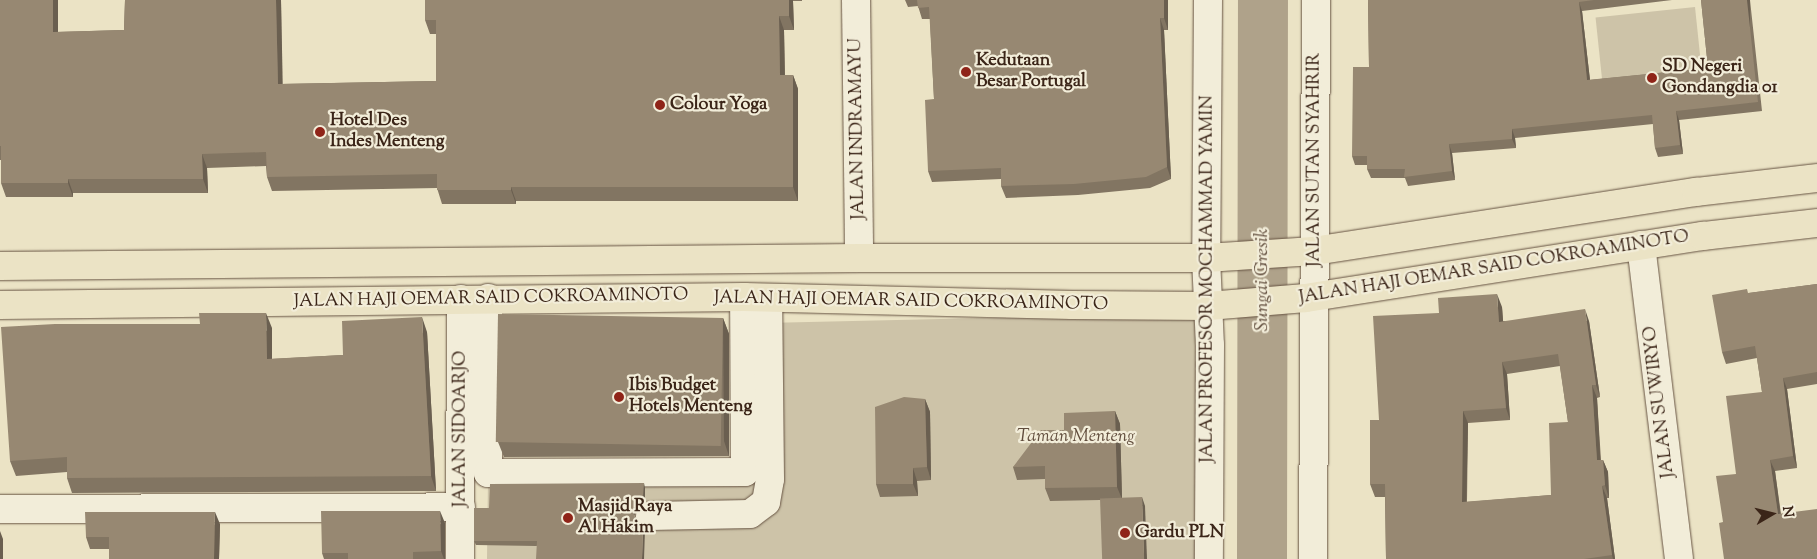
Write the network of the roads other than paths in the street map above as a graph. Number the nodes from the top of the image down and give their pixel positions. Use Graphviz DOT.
graph roads {
  1 [pos="856,0"];
  2 [pos="1208,0"];
  3 [pos="1316,0"];
  4 [pos="1817,178"];
  5 [pos="1817,223"];
  6 [pos="1641,245"];
  7 [pos="1309,251"];
  8 [pos="859,258"];
  9 [pos="1212,258"];
  10 [pos="0,266"];
  11 [pos="756,297"];
  12 [pos="1310,297"];
  13 [pos="474,299"];
  14 [pos="0,305"];
  15 [pos="1214,305"];
  16 [pos="461,507"];
  17 [pos="0,509"];
  18 [pos="650,516"];
  19 [pos="460,559"];
  20 [pos="1209,559"];
  21 [pos="1313,559"];
  22 [pos="1679,559"];
  1 -- 8 [label="street, JALAN INDRAMAYU"];
  2 -- 9 [label="street, JALAN PROFESOR MOCHAMMAD YAMIN"];
  3 -- 7 [label="street, JALAN SUTAN SYAHRIR"];
  4 -- 7 [label="main road, JALAN HAJI OEMAR SAID COKROAMINOTO"];
  5 -- 6 [label="main road, JALAN HAJI OEMAR SAID COKROAMINOTO"];
  6 -- 12 [label="main road, JALAN HAJI OEMAR SAID COKROAMINOTO"];
  6 -- 22 [label="street, JALAN SUWIRYO"];
  7 -- 9 [label="main road, JALAN HAJI OEMAR SAID COKROAMINOTO"];
  7 -- 12 [label="street, JALAN SUTAN SYAHRIR"];
  8 -- 9 [label="main road, JALAN HAJI OEMAR SAID COKROAMINOTO"];
  8 -- 10 [label="main road, JALAN HAJI OEMAR SAID COKROAMINOTO"];
  9 -- 15 [label="street, JALAN PROFESOR MOCHAMMAD YAMIN"];
  11 -- 13 [label="main road, JALAN HAJI OEMAR SAID COKROAMINOTO"];
  11 -- 13 [label="street"];
  11 -- 15 [label="main road, JALAN HAJI OEMAR SAID COKROAMINOTO"];
  11 -- 18 [label="street"];
  12 -- 15 [label="main road, JALAN HAJI OEMAR SAID COKROAMINOTO"];
  12 -- 21 [label="street, JALAN SUTAN SYAHRIR"];
  13 -- 14 [label="main road, JALAN HAJI OEMAR SAID COKROAMINOTO"];
  13 -- 16 [label="street, JALAN SIDOARJO"];
  15 -- 20 [label="street, JALAN PROFESOR MOCHAMMAD YAMIN"];
  16 -- 17 [label="street"];
  16 -- 19 [label="street, JALAN SIDOARJO"];
}
